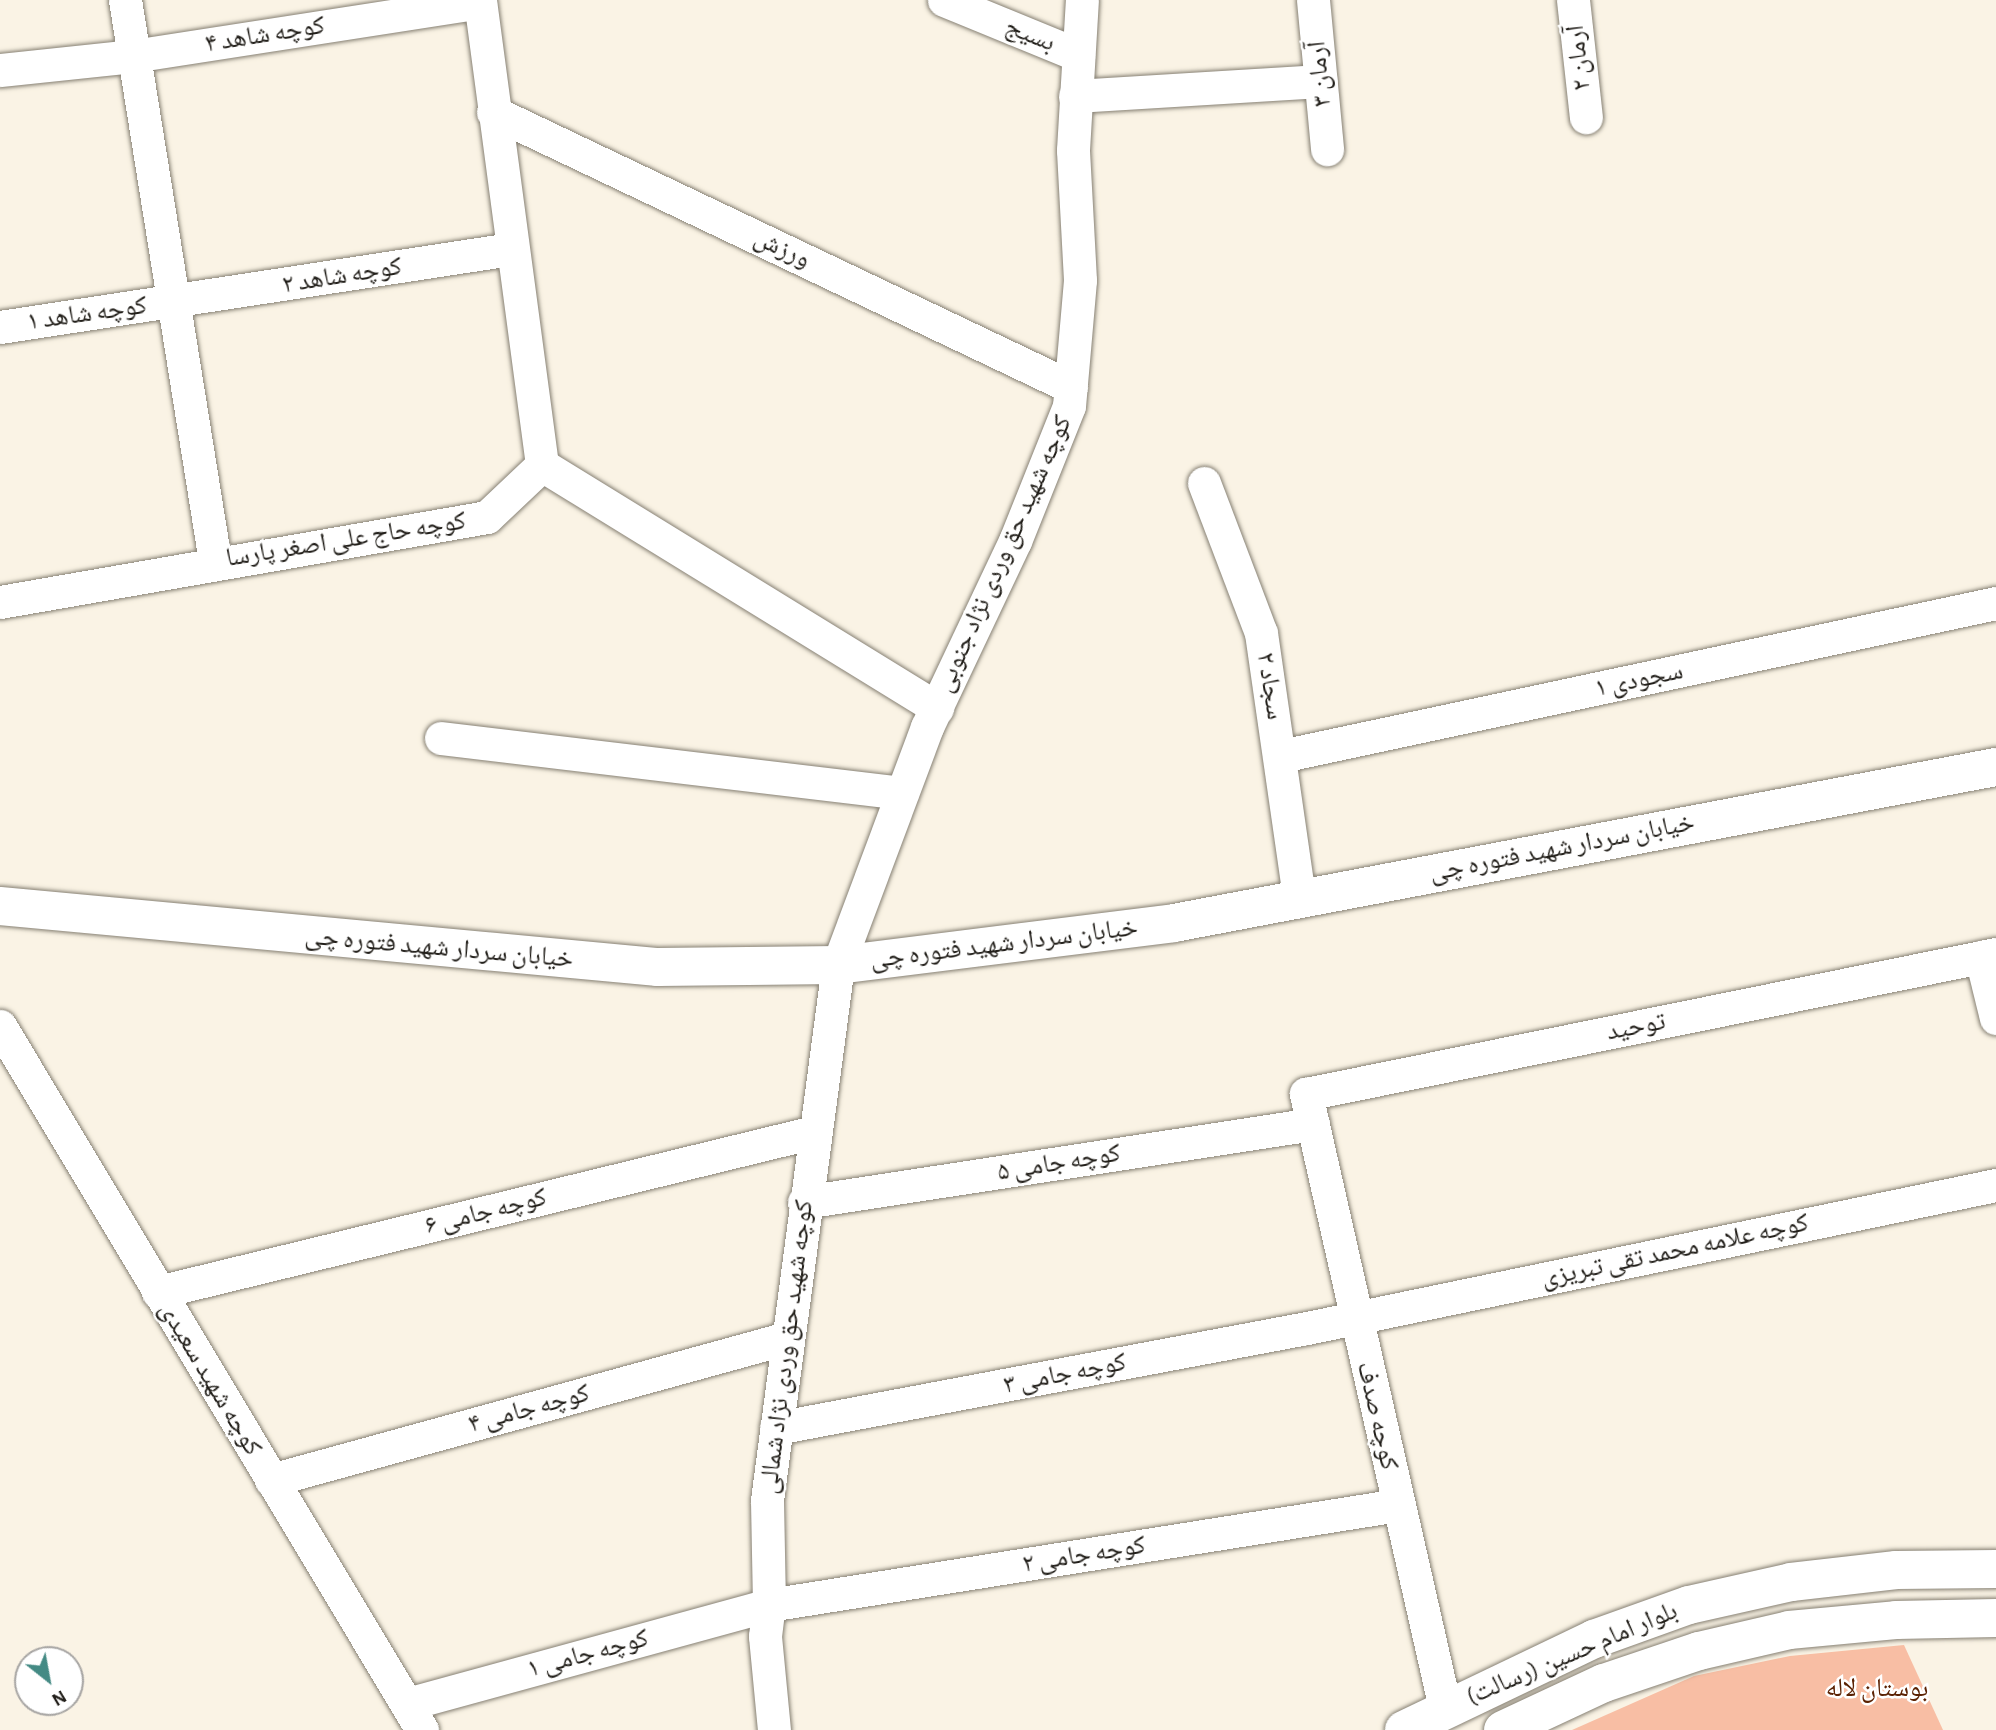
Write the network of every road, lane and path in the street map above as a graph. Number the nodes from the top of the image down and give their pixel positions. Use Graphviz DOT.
graph roads {
  1 [pos="125,0"];
  2 [pos="944,0"];
  3 [pos="1082,0"];
  4 [pos="1313,0"];
  5 [pos="1573,0"];
  6 [pos="480,1"];
  7 [pos="1077,55"];
  8 [pos="134,56"];
  9 [pos="0,71"];
  10 [pos="1321,81"];
  11 [pos="1075,96"];
  12 [pos="493,112"];
  13 [pos="1586,117"];
  14 [pos="1327,149"];
  15 [pos="511,249"];
  16 [pos="173,302"];
  17 [pos="0,327"];
  18 [pos="1070,387"];
  19 [pos="542,465"];
  20 [pos="1205,483"];
  21 [pos="215,561"];
  22 [pos="0,601"];
  23 [pos="1996,603"];
  24 [pos="937,708"];
  25 [pos="441,738"];
  26 [pos="1281,756"];
  27 [pos="1996,767"];
  28 [pos="902,793"];
  29 [pos="1299,898"];
  30 [pos="0,906"];
  31 [pos="1988,956"];
  32 [pos="838,965"];
  33 [pos="1996,1018"];
  34 [pos="0,1026"];
  35 [pos="1313,1124"];
  36 [pos="814,1132"];
  37 [pos="1996,1185"];
  38 [pos="804,1202"];
  39 [pos="158,1292"];
  40 [pos="1354,1319"];
  41 [pos="787,1338"];
  42 [pos="776,1428"];
  43 [pos="271,1480"];
  44 [pos="1398,1505"];
  45 [pos="1996,1569"];
  46 [pos="769,1605"];
  47 [pos="1996,1618"];
  48 [pos="1445,1708"];
  49 [pos="415,1717"];
  50 [pos="774,1730"];
  51 [pos="1404,1730"];
  52 [pos="1503,1730"];
  1 -- 8 [label="street"];
  2 -- 7 [label="street, بسیج"];
  3 -- 7 [label="street, کوچه شهید حق وردی نژاد جنوبی"];
  4 -- 10 [label="street, آرمان ۳"];
  5 -- 13 [label="street, آرمان ۲"];
  6 -- 8 [label="street, کوچه شاهد ۴"];
  6 -- 12 [label="street"];
  7 -- 11 [label="street, کوچه شهید حق وردی نژاد جنوبی"];
  8 -- 9 [label="street, کوچه شاهد ۴"];
  8 -- 16 [label="street"];
  10 -- 11 [label="street"];
  10 -- 14 [label="street, آرمان ۳"];
  11 -- 18 [label="street, کوچه شهید حق وردی نژاد جنوبی"];
  12 -- 15 [label="street"];
  12 -- 18 [label="street, ورزش"];
  15 -- 16 [label="street, کوچه شاهد ۲"];
  15 -- 19 [label="street"];
  16 -- 17 [label="street, کوچه شاهد ۱"];
  16 -- 21 [label="street"];
  18 -- 24 [label="street, کوچه شهید حق وردی نژاد جنوبی"];
  19 -- 21 [label="street, کوچه حاج علی اصغر پارسا"];
  19 -- 24 [label="street"];
  20 -- 26 [label="street, سجاد ۲"];
  21 -- 22 [label="street, کوچه حاج علی اصغر پارسا"];
  23 -- 26 [label="street, سجودی ۱"];
  24 -- 28 [label="street, کوچه شهید حق وردی نژاد جنوبی"];
  25 -- 28 [label="street"];
  26 -- 29 [label="street, سجاد ۲"];
  27 -- 29 [label="street, خیابان سردار شهید فتوره چی"];
  28 -- 32 [label="street, کوچه شهید حق وردی نژاد جنوبی"];
  29 -- 32 [label="street, خیابان سردار شهید فتوره چی"];
  30 -- 32 [label="street, خیابان سردار شهید فتوره چی"];
  31 -- 33 [label="street"];
  31 -- 35 [label="street, توحید"];
  32 -- 36 [label="street, کوچه شهید حق وردی نژاد شمالی"];
  34 -- 39 [label="street, کوچه شهید سعیدی"];
  35 -- 38 [label="street, کوچه جامی ۵"];
  35 -- 40 [label="street, کوچه صدف"];
  36 -- 38 [label="street, کوچه شهید حق وردی نژاد شمالی"];
  36 -- 39 [label="street, کوچه جامی ۶"];
  37 -- 40 [label="street, کوچه علامه محمد تقی تبریزی"];
  38 -- 41 [label="street, کوچه شهید حق وردی نژاد شمالی"];
  39 -- 43 [label="street, کوچه شهید سعیدی"];
  40 -- 42 [label="street, کوچه جامی ۳"];
  40 -- 44 [label="street, کوچه صدف"];
  41 -- 42 [label="street, کوچه شهید حق وردی نژاد شمالی"];
  41 -- 43 [label="street, کوچه جامی ۴"];
  42 -- 46 [label="street, کوچه شهید حق وردی نژاد شمالی"];
  43 -- 49 [label="street, کوچه شهید سعیدی"];
  44 -- 46 [label="street, کوچه جامی ۲"];
  44 -- 48 [label="street, کوچه صدف"];
  45 -- 48 [label="street, بلوار امام حسین (رسالت)"];
  46 -- 49 [label="street, کوچه جامی ۱"];
  46 -- 50 [label="street, کوچه شهید حق وردی نژاد شمالی"];
  47 -- 52 [label="street, بلوار امام حسین (رسالت)"];
  48 -- 51 [label="street, بلوار امام حسین (رسالت)"];
}
